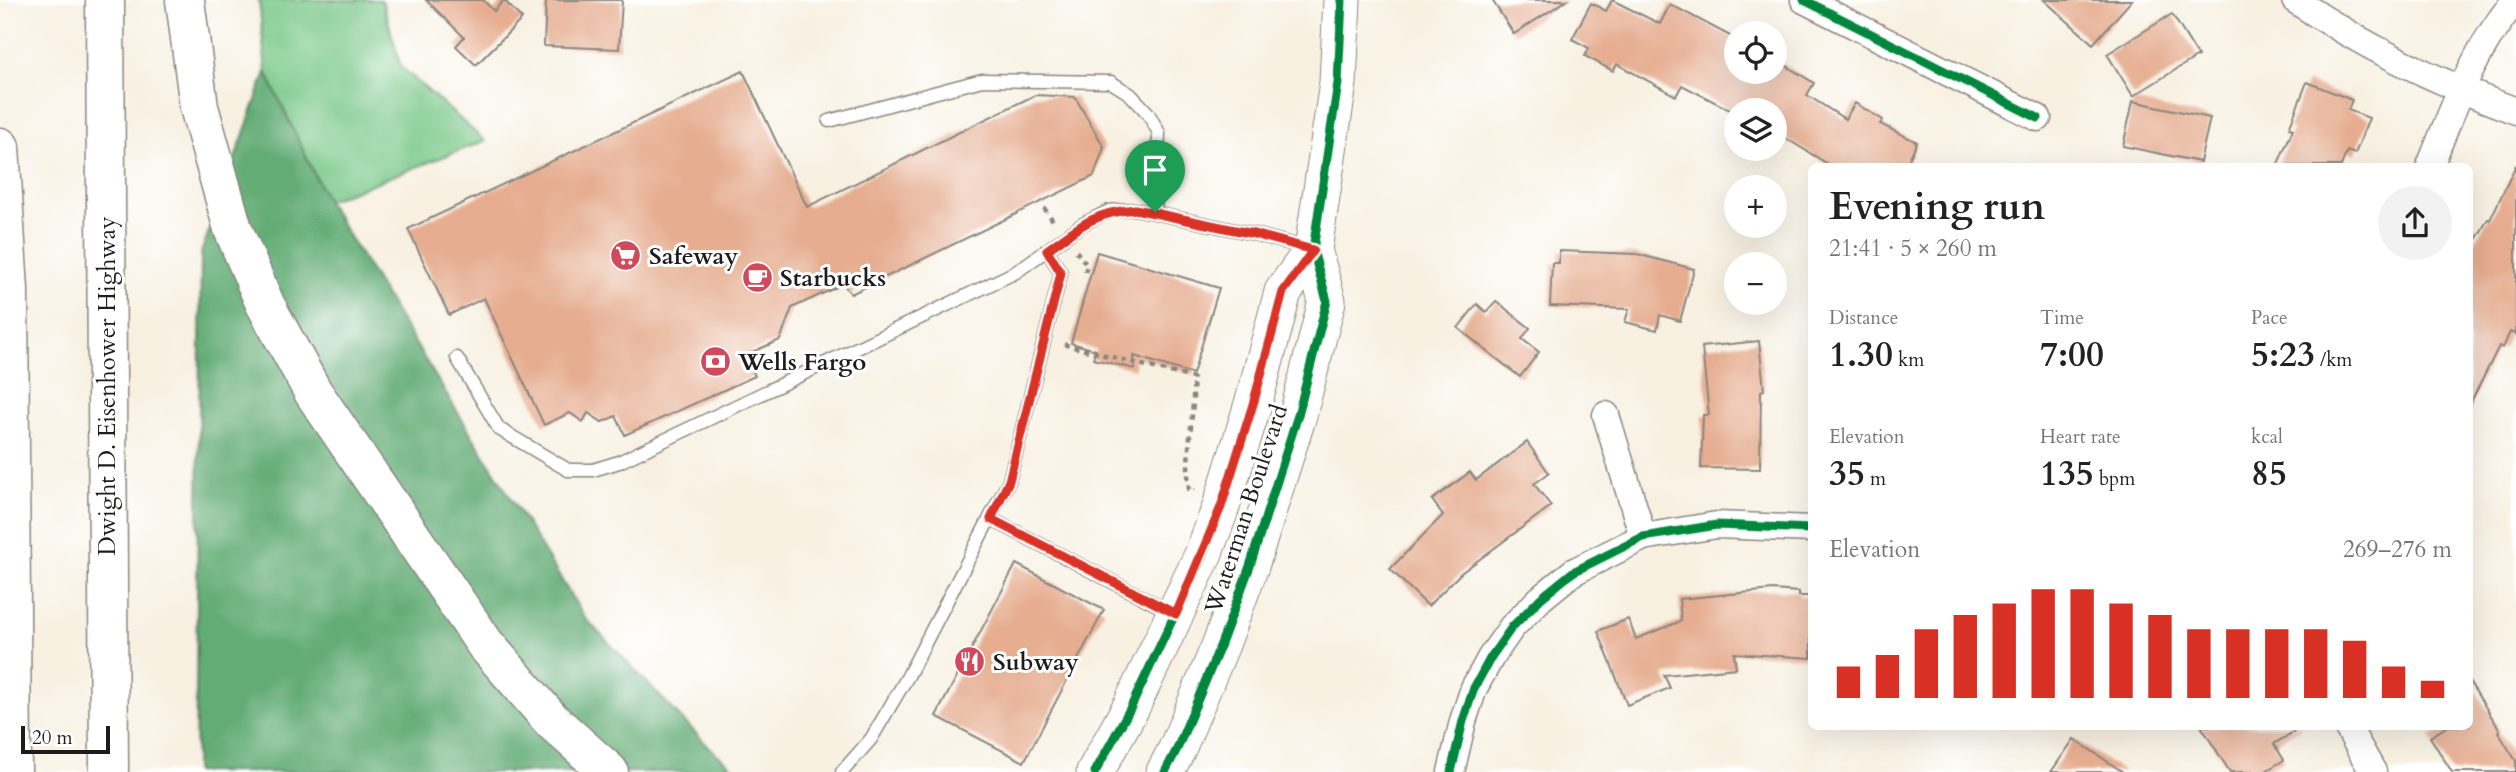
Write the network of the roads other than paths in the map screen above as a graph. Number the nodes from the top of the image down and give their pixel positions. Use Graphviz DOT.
graph roads {
  1 [pos="105,0"];
  2 [pos="185,0"];
  3 [pos="1342,0"];
  4 [pos="1804,0"];
  5 [pos="2295,0"];
  6 [pos="2516,0"];
  7 [pos="1837,7"];
  8 [pos="2462,91"];
  9 [pos="2516,111"];
  10 [pos="2038,118"];
  11 [pos="829,121"];
  12 [pos="0,147"];
  13 [pos="2431,163"];
  14 [pos="1155,212"];
  15 [pos="1047,250"];
  16 [pos="1313,250"];
  17 [pos="457,358"];
  18 [pos="1606,415"];
  19 [pos="991,519"];
  20 [pos="1808,529"];
  21 [pos="1643,537"];
  22 [pos="1176,614"];
  23 [pos="2349,730"];
  24 [pos="2370,771"];
  25 [pos="12,772"];
  26 [pos="109,772"];
  27 [pos="609,772"];
  28 [pos="842,772"];
  29 [pos="1096,772"];
  30 [pos="1165,772"];
  31 [pos="1451,772"];
  1 -- 26 [label="highway, Dwight D. Eisenhower Highway"];
  2 -- 27 [label="highway"];
  3 -- 16 [label="main road, Waterman Boulevard"];
  4 -- 7 [label="street"];
  5 -- 8 [label="street"];
  6 -- 8 [label="street"];
  7 -- 10 [label="street"];
  8 -- 9 [label="street"];
  8 -- 13 [label="street"];
  11 -- 14 [label="lane"];
  12 -- 25 [label="highway"];
  14 -- 15 [label="lane"];
  14 -- 16 [label="lane"];
  15 -- 17 [label="lane"];
  15 -- 19 [label="lane"];
  16 -- 22 [label="main road, Waterman Boulevard"];
  16 -- 30 [label="main road, Waterman Boulevard"];
  18 -- 21 [label="street"];
  19 -- 22 [label="lane"];
  19 -- 28 [label="lane"];
  20 -- 21 [label="street"];
  21 -- 31 [label="street"];
  22 -- 29 [label="main road, Waterman Boulevard"];
  23 -- 24 [label="street"];
}
